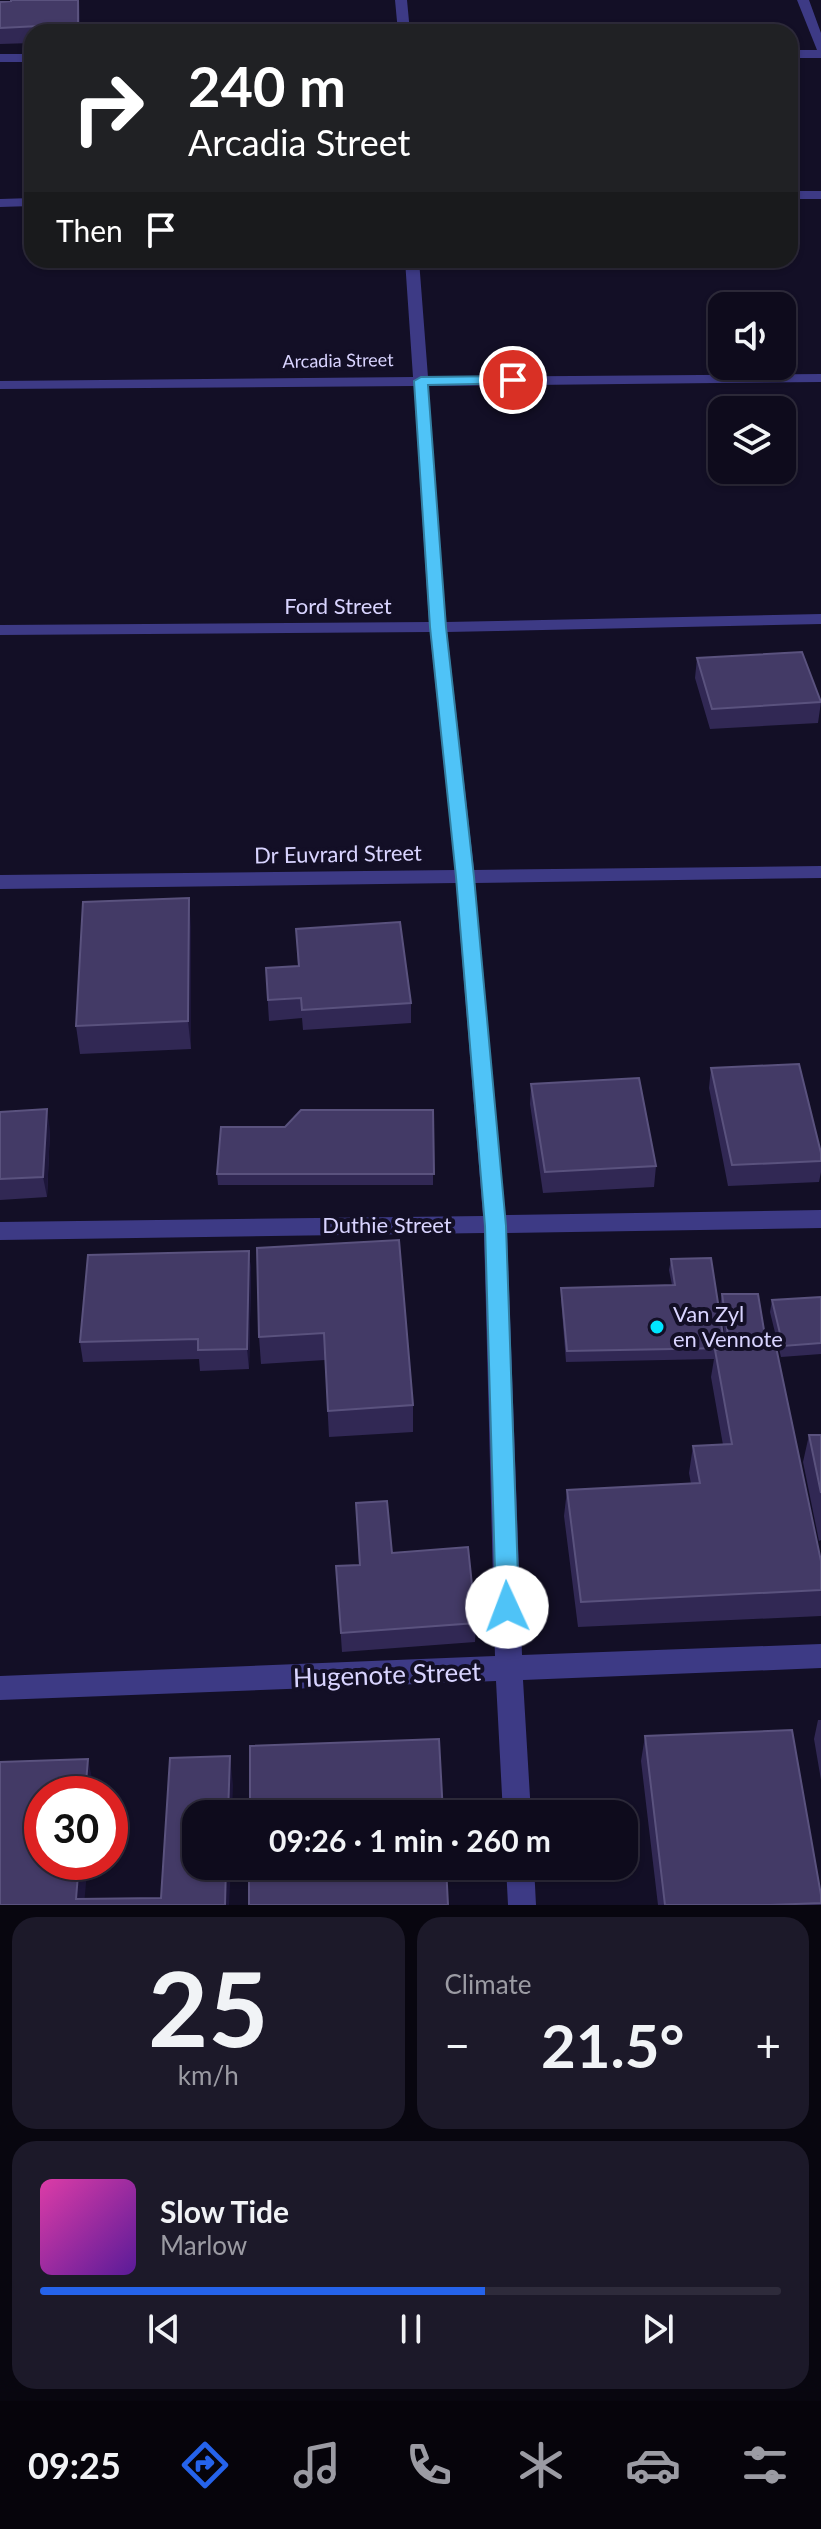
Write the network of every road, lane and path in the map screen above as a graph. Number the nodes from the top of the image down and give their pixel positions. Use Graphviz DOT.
graph roads {
  1 [pos="401,0"];
  2 [pos="803,0"];
  3 [pos="403,24"];
  4 [pos="821,51"];
  5 [pos="798,53"];
  6 [pos="0,58"];
  7 [pos="24,58"];
  8 [pos="798,195"];
  9 [pos="821,195"];
  10 [pos="24,202"];
  11 [pos="0,203"];
  12 [pos="413,268"];
  13 [pos="821,378"];
  14 [pos="421,381"];
  15 [pos="0,385"];
  16 [pos="821,619"];
  17 [pos="438,627"];
  18 [pos="0,630"];
  19 [pos="821,872"];
  20 [pos="465,877"];
  21 [pos="0,882"];
  22 [pos="821,1219"];
  23 [pos="495,1226"];
  24 [pos="0,1231"];
  25 [pos="821,1656"];
  26 [pos="509,1670"];
  27 [pos="0,1688"];
  28 [pos="516,1800"];
  29 [pos="521,1880"];
  30 [pos="522,1905"];
  1 -- 3 [label="street"];
  2 -- 4 [label="street"];
  4 -- 5 [label="street"];
  6 -- 7 [label="street"];
  8 -- 9 [label="street"];
  10 -- 11 [label="street"];
  12 -- 14 [label="street"];
  13 -- 14 [label="street, Arcadia Street"];
  14 -- 15 [label="street, Arcadia Street"];
  14 -- 17 [label="street"];
  16 -- 17 [label="street, Ford Street"];
  17 -- 18 [label="street, Ford Street"];
  17 -- 20 [label="street"];
  19 -- 20 [label="street, Dr Euvrard Street"];
  20 -- 21 [label="street, Dr Euvrard Street"];
  20 -- 23 [label="street"];
  22 -- 23 [label="street, Duthie Street"];
  23 -- 24 [label="street, Duthie Street"];
  23 -- 26 [label="street"];
  25 -- 26 [label="street, Hugenote Street"];
  26 -- 27 [label="street, Hugenote Street"];
  26 -- 28 [label="street"];
  29 -- 30 [label="street"];
}
